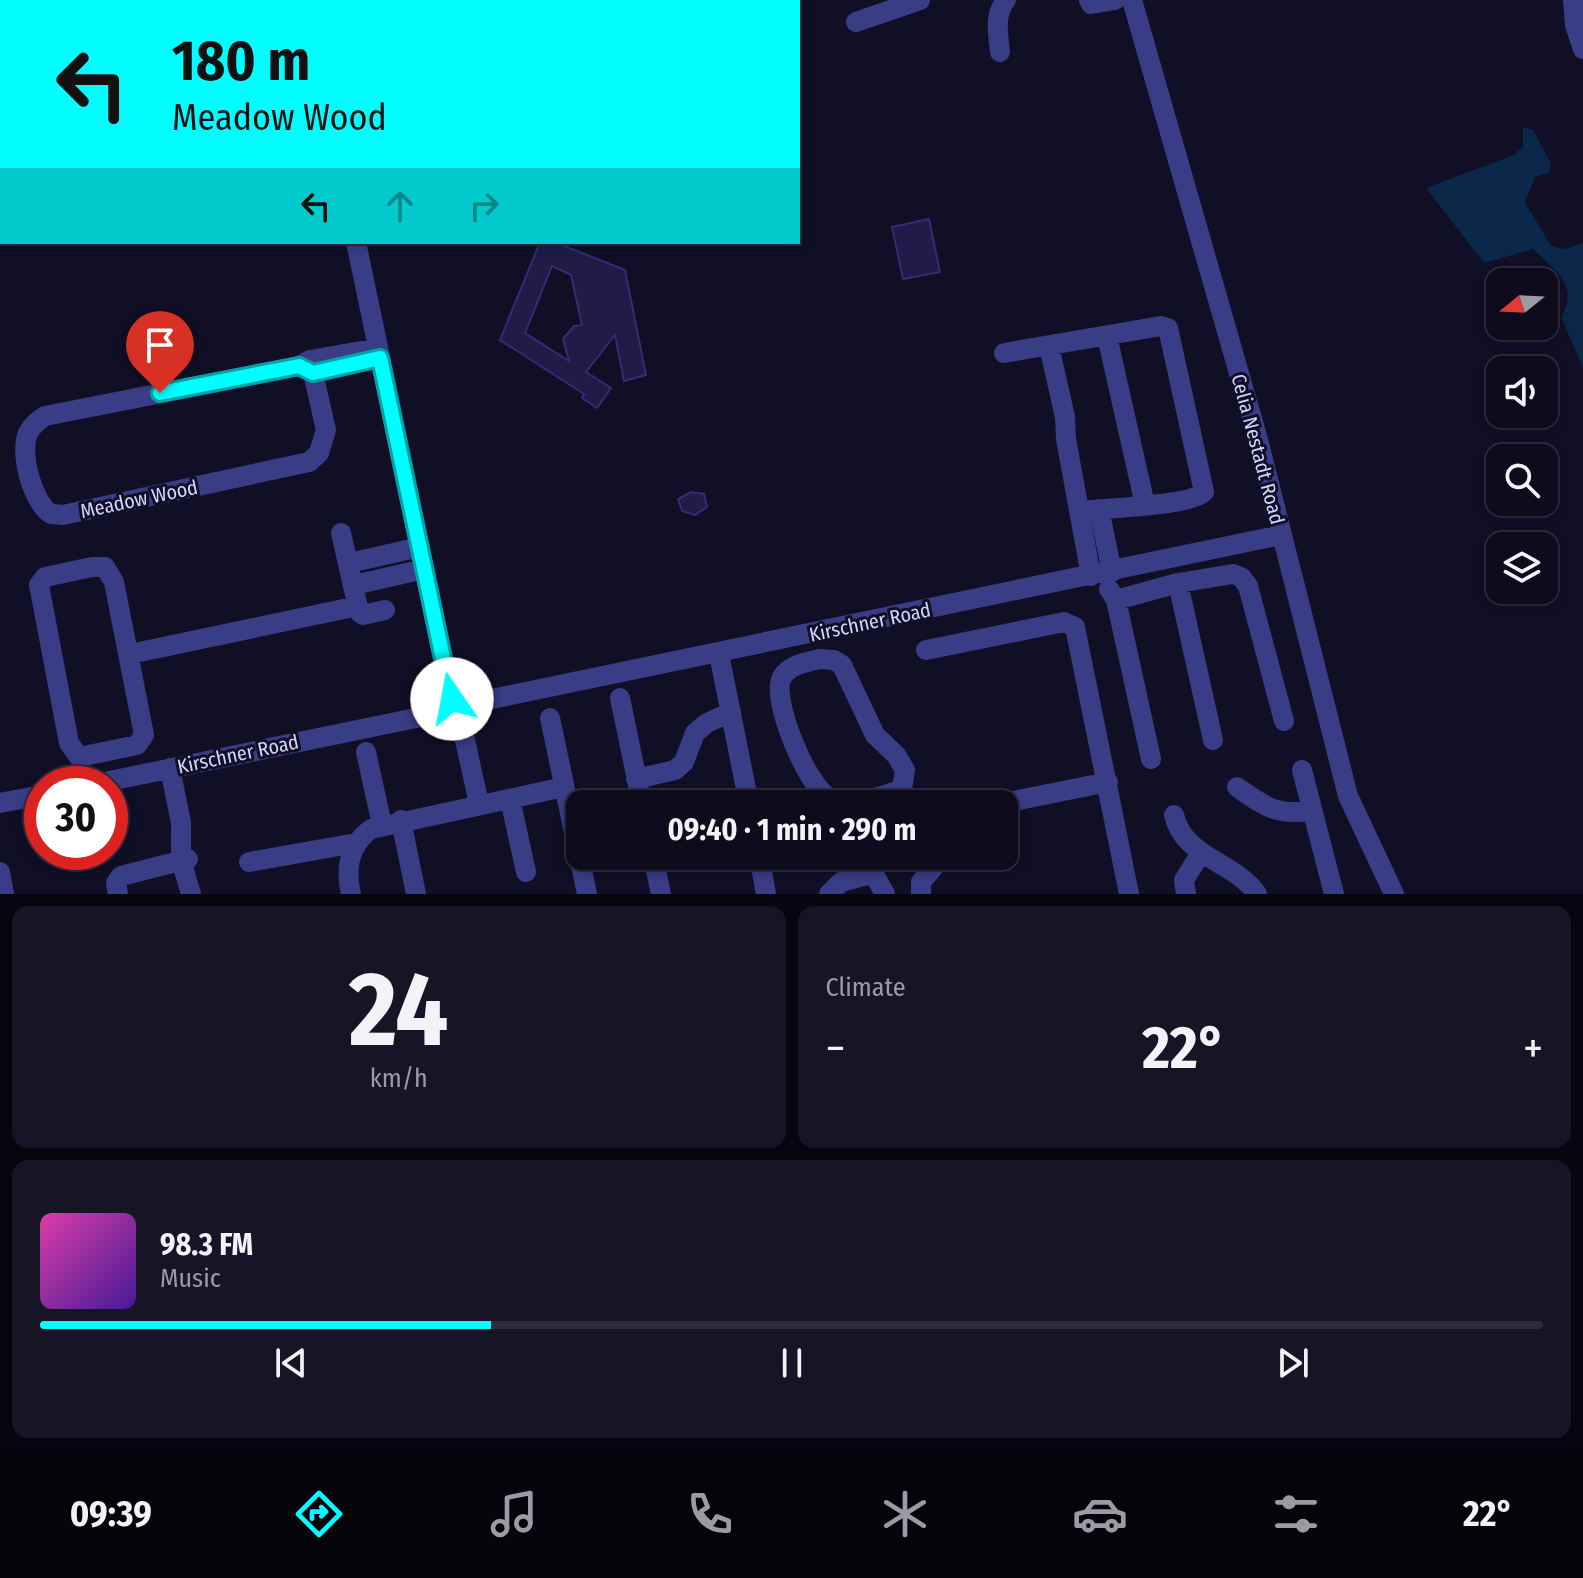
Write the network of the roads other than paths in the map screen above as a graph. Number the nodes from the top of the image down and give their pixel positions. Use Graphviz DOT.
graph roads {
  1 [pos="920,0"];
  2 [pos="1006,0"];
  3 [pos="1089,0"];
  4 [pos="1115,0"];
  5 [pos="1126,0"];
  6 [pos="1132,0"];
  7 [pos="1573,0"];
  8 [pos="856,22"];
  9 [pos="1583,49"];
  10 [pos="1000,52"];
  11 [pos="356,244"];
  12 [pos="1107,336"];
  13 [pos="1049,346"];
  14 [pos="379,353"];
  15 [pos="1004,353"];
  16 [pos="307,366"];
  17 [pos="1145,505"];
  18 [pos="1089,510"];
  19 [pos="341,533"];
  20 [pos="1276,537"];
  21 [pos="420,547"];
  22 [pos="349,563"];
  23 [pos="424,569"];
  24 [pos="1103,574"];
  25 [pos="1178,583"];
  26 [pos="356,596"];
  27 [pos="1116,600"];
  28 [pos="385,610"];
  29 [pos="829,630"];
  30 [pos="926,650"];
  31 [pos="130,654"];
  32 [pos="719,654"];
  33 [pos="834,660"];
  34 [pos="620,698"];
  35 [pos="450,707"];
  36 [pos="731,712"];
  37 [pos="550,718"];
  38 [pos="1284,721"];
  39 [pos="1213,740"];
  40 [pos="366,752"];
  41 [pos="1151,759"];
  42 [pos="174,767"];
  43 [pos="1302,770"];
  44 [pos="128,777"];
  45 [pos="636,779"];
  46 [pos="1108,782"];
  47 [pos="564,787"];
  48 [pos="1237,787"];
  49 [pos="639,790"];
  50 [pos="746,790"];
  51 [pos="24,798"];
  52 [pos="510,799"];
  53 [pos="1018,800"];
  54 [pos="0,803"];
  55 [pos="473,806"];
  56 [pos="1312,811"];
  57 [pos="1174,815"];
  58 [pos="391,823"];
  59 [pos="356,843"];
  60 [pos="1201,853"];
  61 [pos="249,862"];
  62 [pos="185,864"];
  63 [pos="656,870"];
  64 [pos="762,870"];
  65 [pos="931,870"];
  66 [pos="0,872"];
  67 [pos="526,872"];
  68 [pos="4,894"];
  69 [pos="118,894"];
  70 [pos="191,894"];
  71 [pos="351,894"];
  72 [pos="416,894"];
  73 [pos="587,894"];
  74 [pos="661,894"];
  75 [pos="766,894"];
  76 [pos="829,894"];
  77 [pos="885,894"];
  78 [pos="921,894"];
  79 [pos="1129,894"];
  80 [pos="1186,894"];
  81 [pos="1257,894"];
  82 [pos="1334,894"];
  83 [pos="1384,894"];
  84 [pos="1394,894"];
  1 -- 8 [label="street"];
  2 -- 10 [label="street"];
  3 -- 4 [label="street"];
  5 -- 20 [label="street, Celia Nestadt Road"];
  6 -- 20 [label="street, Celia Nestadt Road"];
  7 -- 9 [label="street"];
  11 -- 14 [label="street"];
  12 -- 13 [label="street"];
  12 -- 17 [label="street"];
  12 -- 17 [label="street"];
  13 -- 15 [label="street"];
  13 -- 18 [label="street"];
  14 -- 16 [label="street, Meadow Wood"];
  14 -- 21 [label="street"];
  16 -- 16 [label="street, Meadow Wood"];
  17 -- 18 [label="street"];
  18 -- 24 [label="street"];
  19 -- 22 [label="street"];
  20 -- 24 [label="street, Kirschner Road"];
  20 -- 83 [label="street, Celia Nestadt Road"];
  20 -- 84 [label="street, Celia Nestadt Road"];
  21 -- 22 [label="street"];
  21 -- 23 [label="street"];
  22 -- 26 [label="street"];
  23 -- 26 [label="street"];
  23 -- 35 [label="street"];
  24 -- 27 [label="street"];
  24 -- 29 [label="street, Kirschner Road"];
  25 -- 27 [label="street"];
  25 -- 38 [label="street"];
  25 -- 39 [label="street"];
  26 -- 28 [label="street"];
  26 -- 31 [label="street"];
  27 -- 41 [label="street"];
  29 -- 32 [label="street, Kirschner Road"];
  29 -- 33 [label="street"];
  30 -- 46 [label="street"];
  31 -- 31 [label="street"];
  32 -- 35 [label="street, Kirschner Road"];
  32 -- 36 [label="street"];
  33 -- 33 [label="street"];
  34 -- 45 [label="street"];
  35 -- 42 [label="street, Kirschner Road"];
  35 -- 55 [label="street"];
  36 -- 45 [label="street"];
  36 -- 50 [label="street"];
  37 -- 47 [label="street"];
  40 -- 58 [label="street"];
  42 -- 44 [label="street, Kirschner Road"];
  42 -- 62 [label="street"];
  43 -- 56 [label="street"];
  45 -- 49 [label="street"];
  46 -- 53 [label="street"];
  46 -- 79 [label="street"];
  47 -- 52 [label="street"];
  47 -- 73 [label="street"];
  48 -- 56 [label="street"];
  51 -- 54 [label="street"];
  52 -- 55 [label="street"];
  52 -- 67 [label="street"];
  55 -- 58 [label="street"];
  56 -- 82 [label="street"];
  57 -- 60 [label="street"];
  58 -- 59 [label="street"];
  58 -- 72 [label="street"];
  59 -- 61 [label="street"];
  59 -- 71 [label="street"];
  60 -- 80 [label="street"];
  60 -- 81 [label="street"];
  62 -- 69 [label="street"];
  62 -- 70 [label="street"];
  63 -- 74 [label="street"];
  64 -- 75 [label="street"];
  65 -- 78 [label="street"];
  66 -- 68 [label="street"];
  76 -- 77 [label="street"];
}
